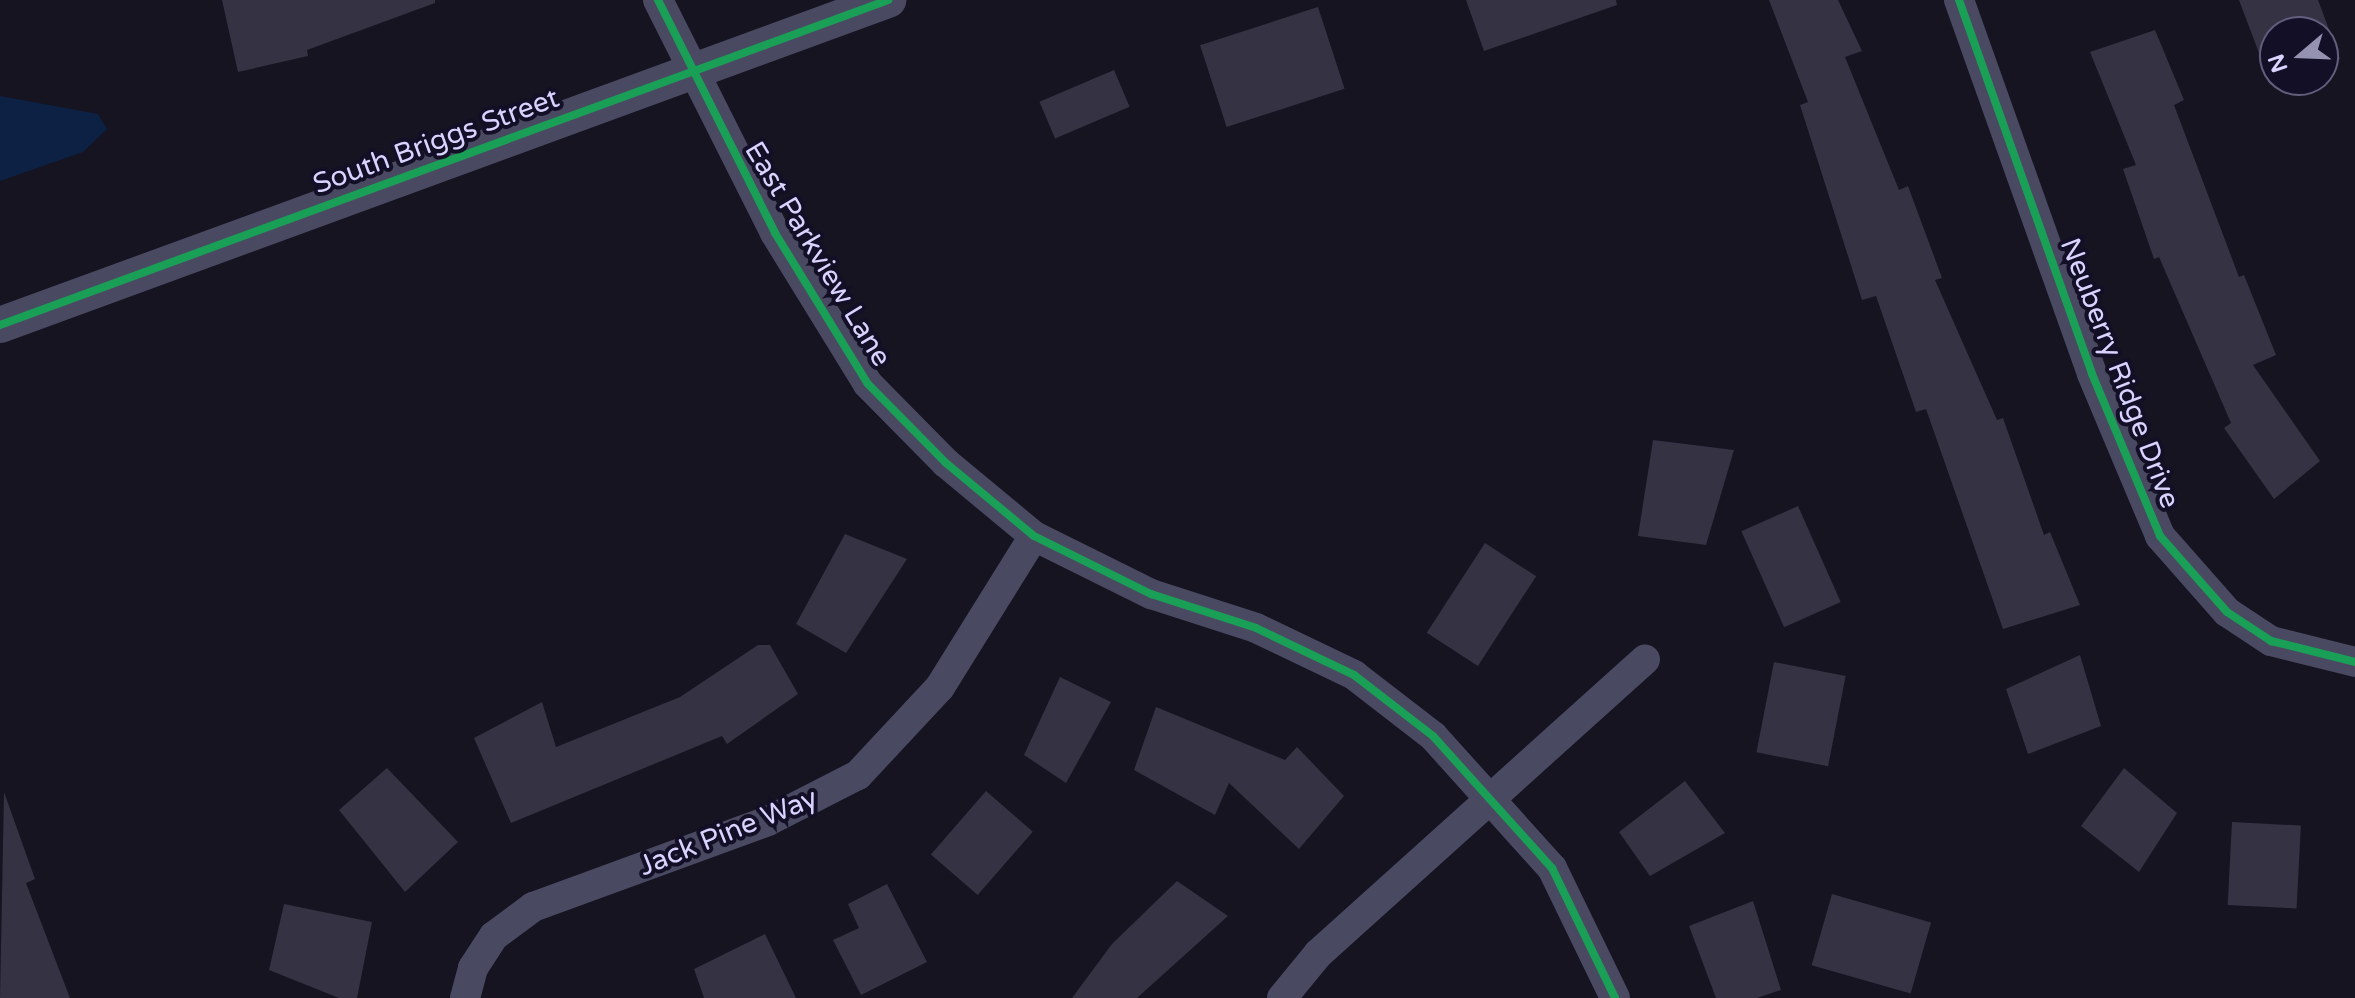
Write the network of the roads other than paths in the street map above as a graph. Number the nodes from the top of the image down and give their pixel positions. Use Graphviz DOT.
graph roads {
  1 [pos="658,0"];
  2 [pos="888,0"];
  3 [pos="1959,0"];
  4 [pos="690,72"];
  5 [pos="0,325"];
  6 [pos="1034,536"];
  7 [pos="1645,660"];
  8 [pos="2355,662"];
  9 [pos="1491,801"];
  10 [pos="465,998"];
  11 [pos="1282,998"];
  12 [pos="1615,998"];
  1 -- 4 [label="street, East Parkview Lane"];
  2 -- 4 [label="street, South Briggs Street"];
  3 -- 8 [label="street, Neuberry Ridge Drive"];
  4 -- 5 [label="street, South Briggs Street"];
  4 -- 6 [label="street, East Parkview Lane"];
  6 -- 9 [label="street, East Parkview Lane"];
  6 -- 10 [label="street, Jack Pine Way"];
  7 -- 9 [label="street"];
  9 -- 11 [label="street"];
  9 -- 12 [label="street, East Parkview Lane"];
}
